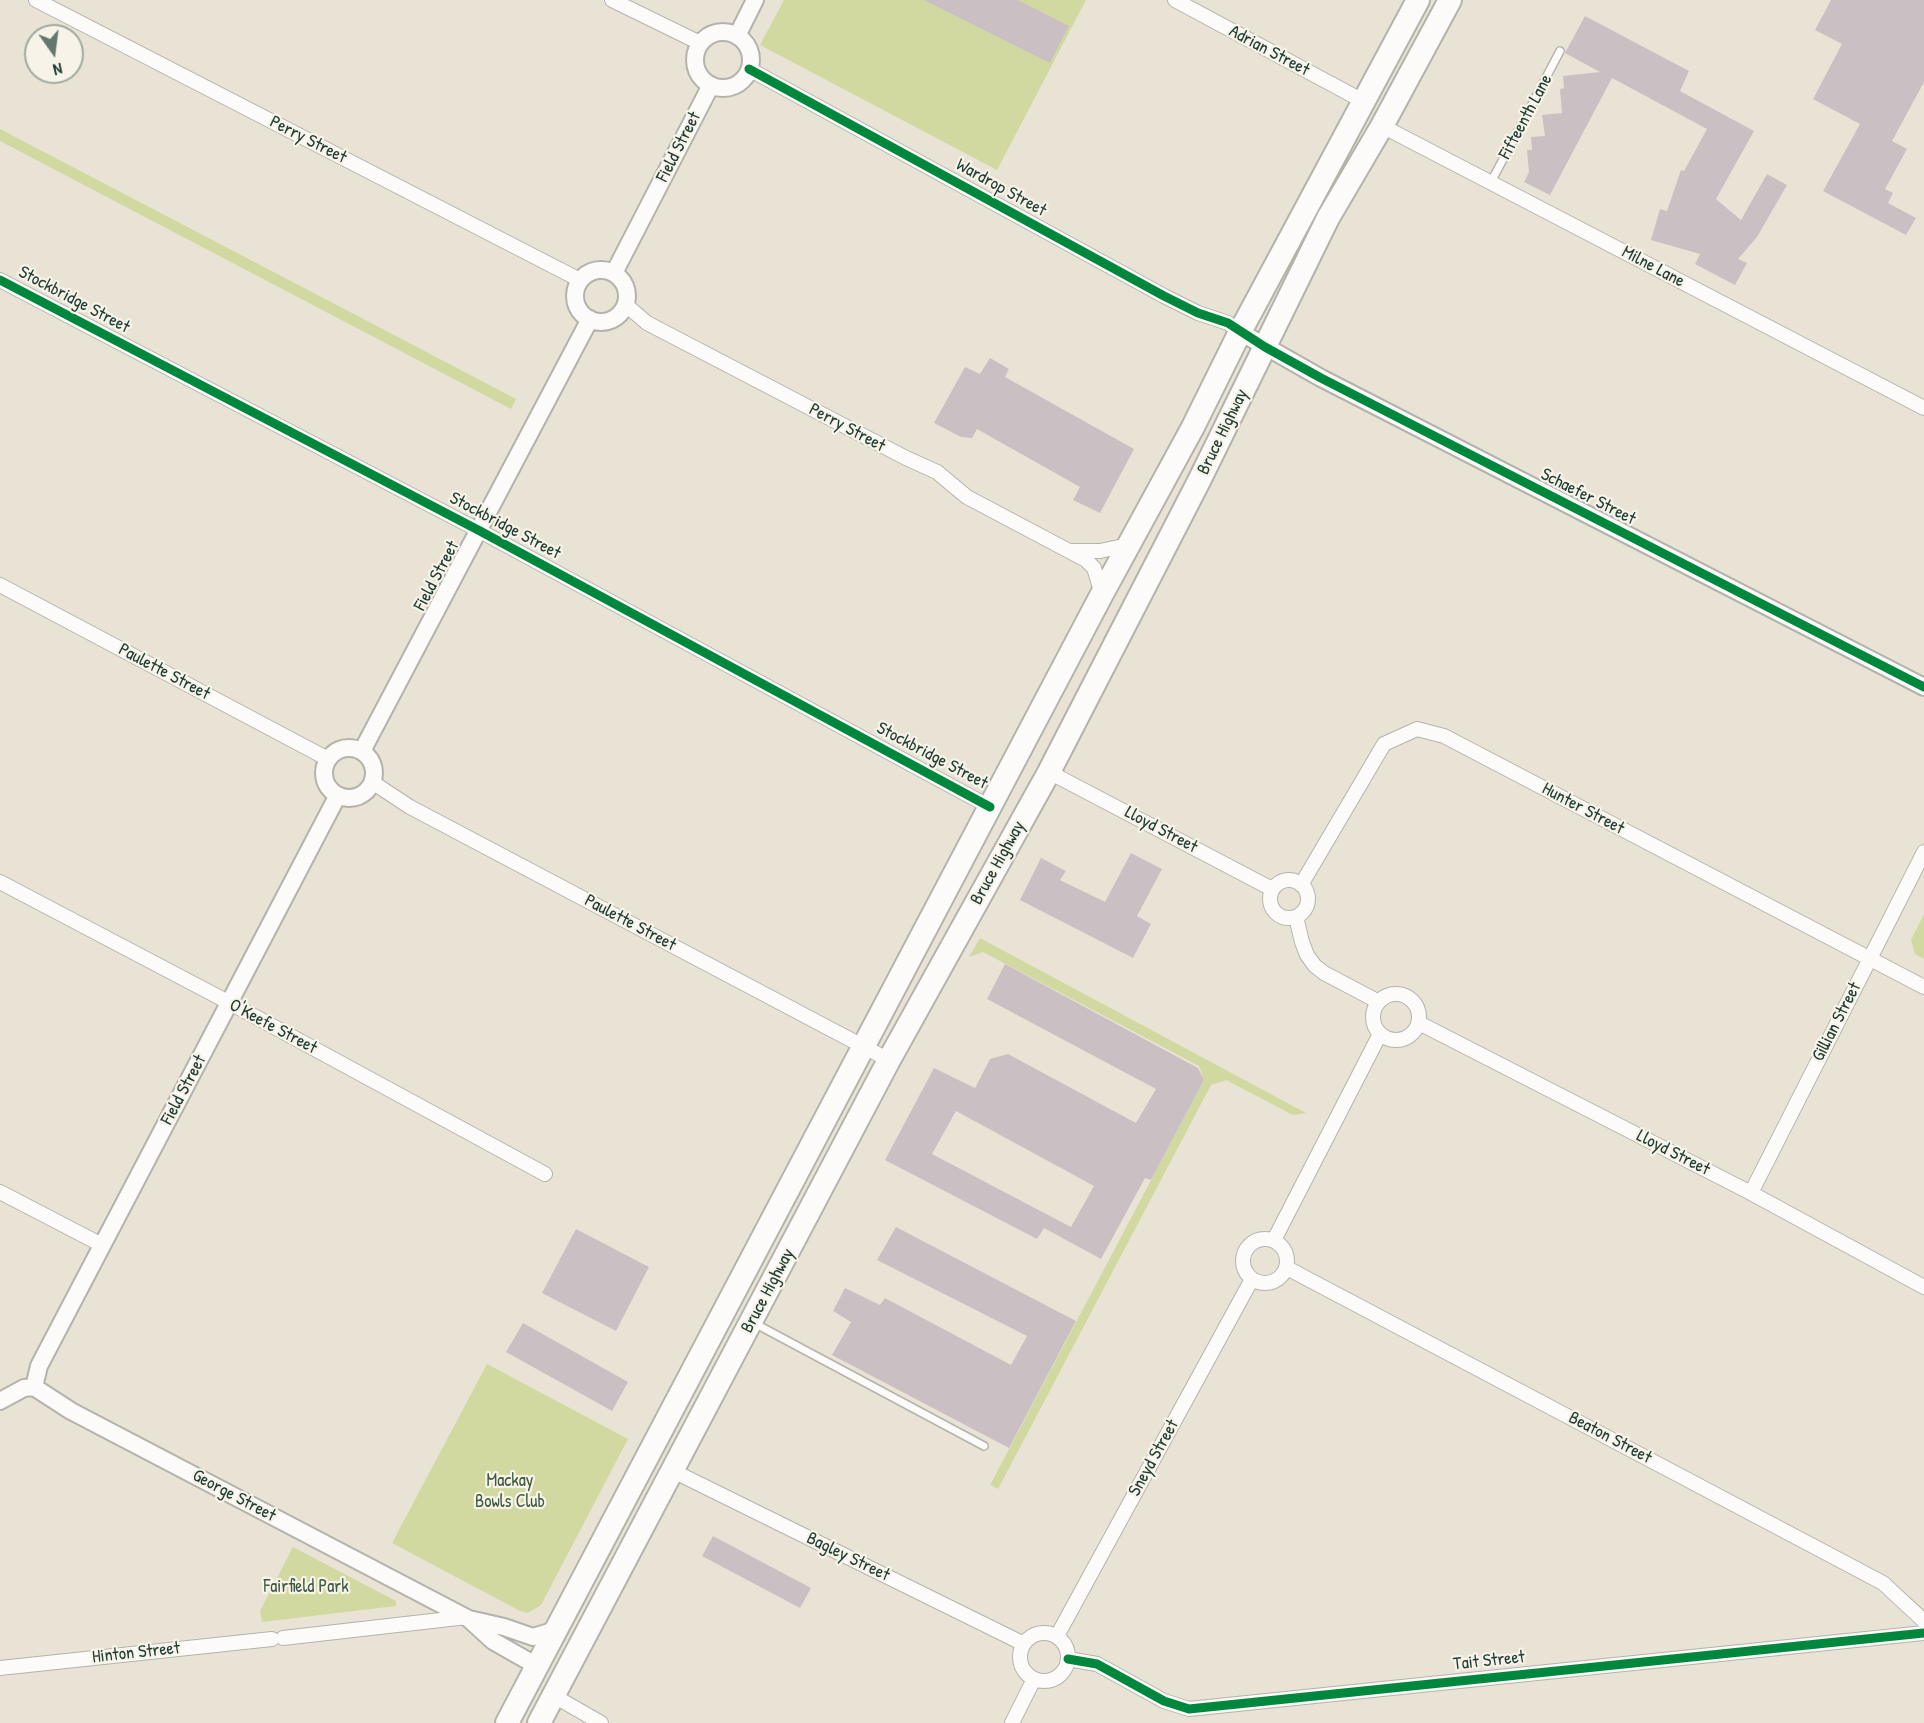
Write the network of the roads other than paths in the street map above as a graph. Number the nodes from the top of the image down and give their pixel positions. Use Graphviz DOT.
graph roads {
  1 [pos="36,0"];
  2 [pos="612,0"];
  3 [pos="755,0"];
  4 [pos="1176,0"];
  5 [pos="1418,0"];
  6 [pos="1450,0"];
  7 [pos="737,36"];
  8 [pos="700,43"];
  9 [pos="1560,51"];
  10 [pos="749,69"];
  11 [pos="711,85"];
  12 [pos="1363,101"];
  13 [pos="1382,126"];
  14 [pos="1491,182"];
  15 [pos="614,273"];
  16 [pos="0,280"];
  17 [pos="580,280"];
  18 [pos="626,305"];
  19 [pos="590,319"];
  20 [pos="1240,332"];
  21 [pos="1265,347"];
  22 [pos="1924,408"];
  23 [pos="480,531"];
  24 [pos="1128,545"];
  25 [pos="1068,551"];
  26 [pos="0,585"];
  27 [pos="1102,594"];
  28 [pos="1924,687"];
  29 [pos="362,751"];
  30 [pos="328,759"];
  31 [pos="1049,772"];
  32 [pos="372,782"];
  33 [pos="338,795"];
  34 [pos="990,807"];
  35 [pos="1924,852"];
  36 [pos="0,882"];
  37 [pos="1301,885"];
  38 [pos="1272,889"];
  39 [pos="1296,917"];
  40 [pos="1869,958"];
  41 [pos="1924,987"];
  42 [pos="1379,1002"];
  43 [pos="230,1003"];
  44 [pos="1419,1023"];
  45 [pos="1380,1034"];
  46 [pos="864,1046"];
  47 [pos="889,1060"];
  48 [pos="545,1174"];
  49 [pos="0,1192"];
  50 [pos="1751,1193"];
  51 [pos="1274,1240"];
  52 [pos="102,1245"];
  53 [pos="1287,1268"];
  54 [pos="1252,1279"];
  55 [pos="1924,1287"];
  56 [pos="751,1322"];
  57 [pos="34,1387"];
  58 [pos="0,1401"];
  59 [pos="984,1446"];
  60 [pos="668,1479"];
  61 [pos="468,1618"];
  62 [pos="1924,1621"];
  63 [pos="556,1630"];
  64 [pos="1924,1633"];
  65 [pos="1056,1636"];
  66 [pos="1024,1644"];
  67 [pos="1068,1659"];
  68 [pos="537,1666"];
  69 [pos="0,1668"];
  70 [pos="1034,1679"];
  71 [pos="554,1696"];
  72 [pos="507,1723"];
  73 [pos="521,1723"];
  74 [pos="539,1723"];
  75 [pos="601,1723"];
  76 [pos="1012,1723"];
  1 -- 17 [label="street, Perry Street"];
  2 -- 8 [label="street"];
  3 -- 7 [label="street"];
  4 -- 12 [label="street, Adrian Street"];
  5 -- 12 [label="highway, Bruce Highway"];
  6 -- 13 [label="highway, Bruce Highway"];
  7 -- 8 [label="street"];
  7 -- 10 [label="street"];
  8 -- 11 [label="street"];
  9 -- 14 [label="lane, Fifteenth Lane"];
  10 -- 11 [label="street"];
  10 -- 20 [label="street, Wardrop Street"];
  11 -- 15 [label="street, Field Street"];
  12 -- 20 [label="highway, Bruce Highway"];
  13 -- 14 [label="street, Milne Lane"];
  13 -- 21 [label="highway, Bruce Highway"];
  14 -- 22 [label="street, Milne Lane"];
  15 -- 17 [label="street"];
  15 -- 18 [label="street"];
  16 -- 23 [label="street, Stockbridge Street"];
  17 -- 19 [label="street"];
  18 -- 19 [label="street"];
  18 -- 25 [label="street, Perry Street"];
  19 -- 23 [label="street, Field Street"];
  20 -- 21 [label="street, Schaefer Street"];
  20 -- 24 [label="highway, Bruce Highway"];
  21 -- 28 [label="street, Schaefer Street"];
  21 -- 31 [label="highway, Bruce Highway"];
  23 -- 29 [label="street, Field Street"];
  23 -- 34 [label="street, Stockbridge Street"];
  24 -- 25 [label="street, Perry Street"];
  24 -- 27 [label="highway, Bruce Highway"];
  25 -- 27 [label="street, Perry Street"];
  26 -- 30 [label="street, Paulette Street"];
  27 -- 34 [label="highway, Bruce Highway"];
  29 -- 30 [label="street"];
  29 -- 32 [label="street"];
  30 -- 33 [label="street"];
  31 -- 38 [label="street, Lloyd Street"];
  31 -- 47 [label="highway, Bruce Highway"];
  32 -- 33 [label="street"];
  32 -- 46 [label="street, Paulette Street"];
  33 -- 43 [label="street, Field Street"];
  34 -- 46 [label="highway, Bruce Highway"];
  35 -- 40 [label="street, Gillian Street"];
  36 -- 43 [label="street, O'Keefe Street"];
  37 -- 38 [label="street"];
  37 -- 39 [label="street"];
  37 -- 40 [label="street, Hunter Street"];
  38 -- 39 [label="street"];
  39 -- 42 [label="street"];
  40 -- 41 [label="street, Hunter Street"];
  40 -- 50 [label="street, Gillian Street"];
  42 -- 44 [label="street"];
  42 -- 45 [label="street"];
  43 -- 48 [label="street, O'Keefe Street"];
  43 -- 52 [label="street, Field Street"];
  44 -- 45 [label="street"];
  44 -- 50 [label="street, Lloyd Street"];
  45 -- 51 [label="street"];
  46 -- 47 [label="street, Paulette Street"];
  46 -- 63 [label="highway, Bruce Highway"];
  47 -- 56 [label="highway, Bruce Highway"];
  49 -- 52 [label="street"];
  50 -- 55 [label="street, Lloyd Street"];
  51 -- 53 [label="street"];
  51 -- 54 [label="street"];
  52 -- 57 [label="street, Field Street"];
  53 -- 54 [label="street"];
  53 -- 62 [label="street, Beaton Street"];
  54 -- 65 [label="street, Sneyd Street"];
  56 -- 59 [label="lane"];
  56 -- 60 [label="highway, Bruce Highway"];
  57 -- 58 [label="street"];
  57 -- 61 [label="street, George Street"];
  60 -- 66 [label="street, Bagley Street"];
  60 -- 68 [label="highway"];
  60 -- 71 [label="highway, Bruce Highway"];
  61 -- 63 [label="street, George Street"];
  61 -- 68 [label="street, George Street"];
  61 -- 69 [label="street, Hinton Street"];
  63 -- 68 [label="highway, Bruce Highway"];
  64 -- 67 [label="street, Tait Street"];
  65 -- 66 [label="street"];
  65 -- 67 [label="street"];
  66 -- 70 [label="street"];
  67 -- 70 [label="street"];
  68 -- 72 [label="highway, Bruce Highway"];
  70 -- 76 [label="street"];
  71 -- 73 [label="highway"];
  71 -- 74 [label="highway, Bruce Highway"];
  71 -- 75 [label="street"];
}
